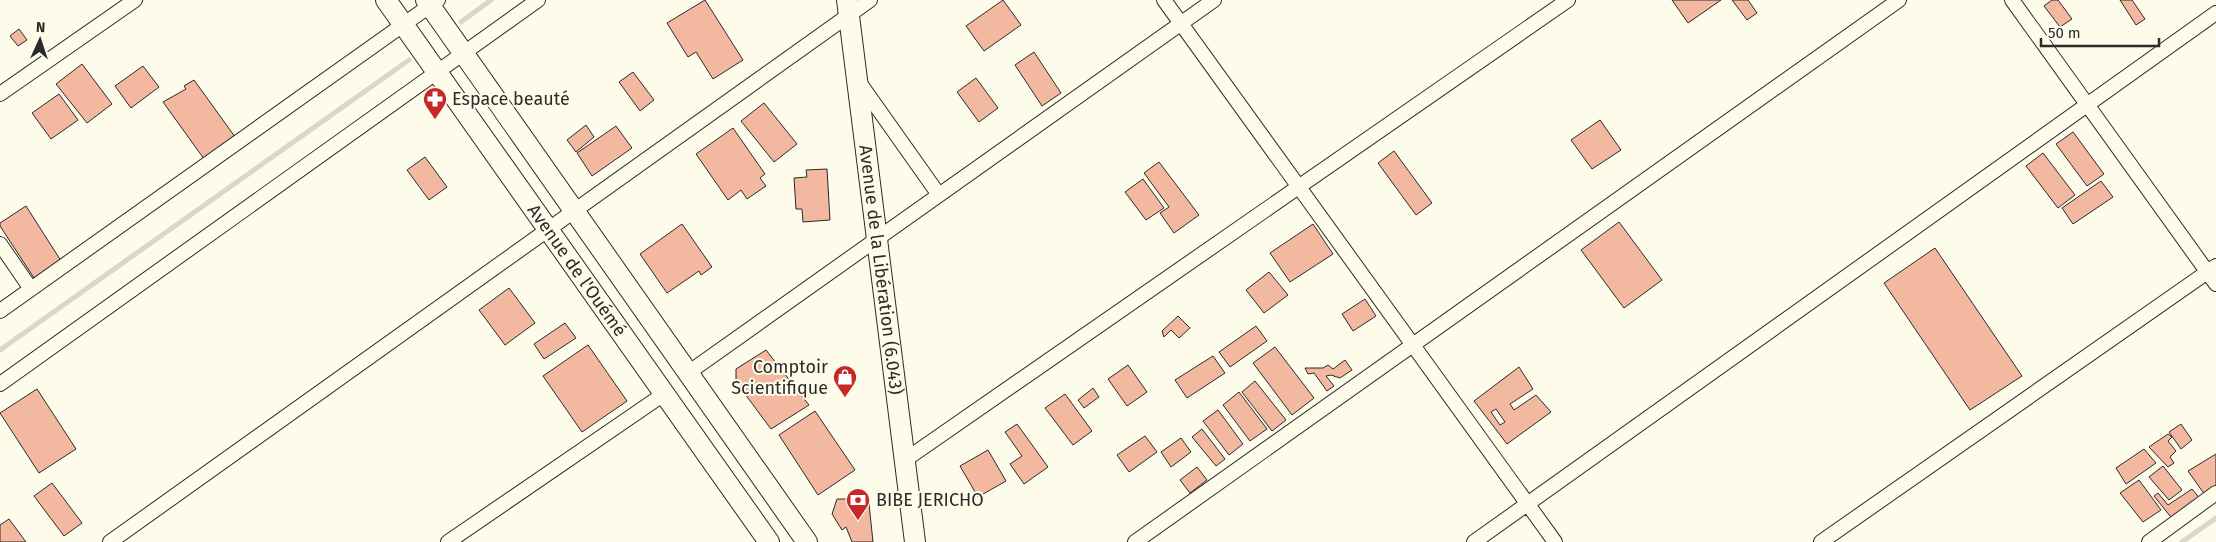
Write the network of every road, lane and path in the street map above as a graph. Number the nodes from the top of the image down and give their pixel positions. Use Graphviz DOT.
graph roads {
  1 [pos="135,0"];
  2 [pos="386,0"];
  3 [pos="538,0"];
  4 [pos="870,0"];
  5 [pos="1164,0"];
  6 [pos="1214,0"];
  7 [pos="1568,0"];
  8 [pos="1898,0"];
  9 [pos="2012,0"];
  10 [pos="431,2"];
  11 [pos="848,8"];
  12 [pos="2216,13"];
  13 [pos="403,24"];
  14 [pos="1181,24"];
  15 [pos="463,53"];
  16 [pos="436,71"];
  17 [pos="856,79"];
  18 [pos="0,94"];
  19 [pos="2088,106"];
  20 [pos="1299,188"];
  21 [pos="939,195"];
  22 [pos="575,211"];
  23 [pos="548,230"];
  24 [pos="877,239"];
  25 [pos="0,244"];
  26 [pos="2212,269"];
  27 [pos="2216,284"];
  28 [pos="32,289"];
  29 [pos="0,312"];
  30 [pos="1413,346"];
  31 [pos="688,373"];
  32 [pos="0,384"];
  33 [pos="664,394"];
  34 [pos="905,460"];
  35 [pos="2216,493"];
  36 [pos="1527,503"];
  37 [pos="110,542"];
  38 [pos="448,542"];
  39 [pos="769,542"];
  40 [pos="807,542"];
  41 [pos="915,542"];
  42 [pos="1135,542"];
  43 [pos="1474,542"];
  44 [pos="1555,542"];
  45 [pos="1821,542"];
  46 [pos="2149,542"];
  1 -- 18 [label="street"];
  2 -- 13 [label="main road, Avenue de l'Ouémé"];
  3 -- 15 [label="street"];
  4 -- 11 [label="street"];
  5 -- 14 [label="street"];
  6 -- 14 [label="street"];
  7 -- 20 [label="street"];
  8 -- 30 [label="street"];
  9 -- 19 [label="street"];
  10 -- 13 [label="street"];
  10 -- 15 [label="main road, Avenue de l'Ouémé"];
  11 -- 17 [label="main road, Avenue de la Libération (6.043)"];
  11 -- 22 [label="street"];
  12 -- 19 [label="street"];
  13 -- 16 [label="main road, Avenue de l'Ouémé"];
  13 -- 28 [label="street"];
  14 -- 20 [label="street"];
  14 -- 21 [label="street"];
  15 -- 16 [label="street"];
  15 -- 22 [label="main road, Avenue de l'Ouémé"];
  16 -- 23 [label="main road, Avenue de l'Ouémé"];
  16 -- 32 [label="street"];
  17 -- 21 [label="street"];
  17 -- 24 [label="main road, Avenue de la Libération (6.043)"];
  19 -- 26 [label="street"];
  19 -- 36 [label="street"];
  20 -- 30 [label="street"];
  20 -- 34 [label="street"];
  21 -- 24 [label="street"];
  22 -- 23 [label="street"];
  22 -- 31 [label="main road, Avenue de l'Ouémé"];
  23 -- 33 [label="main road, Avenue de l'Ouémé"];
  23 -- 37 [label="street"];
  24 -- 31 [label="street"];
  24 -- 34 [label="main road, Avenue de la Libération (6.043)"];
  25 -- 28 [label="street"];
  26 -- 27 [label="street"];
  26 -- 45 [label="street"];
  28 -- 29 [label="street"];
  30 -- 36 [label="street"];
  30 -- 42 [label="street"];
  31 -- 40 [label="main road, Avenue de l'Ouémé"];
  33 -- 38 [label="street"];
  33 -- 39 [label="main road, Avenue de l'Ouémé"];
  34 -- 41 [label="main road, Avenue de la Libération (6.043)"];
  35 -- 46 [label="street"];
  36 -- 43 [label="street"];
  36 -- 44 [label="street"];
}
